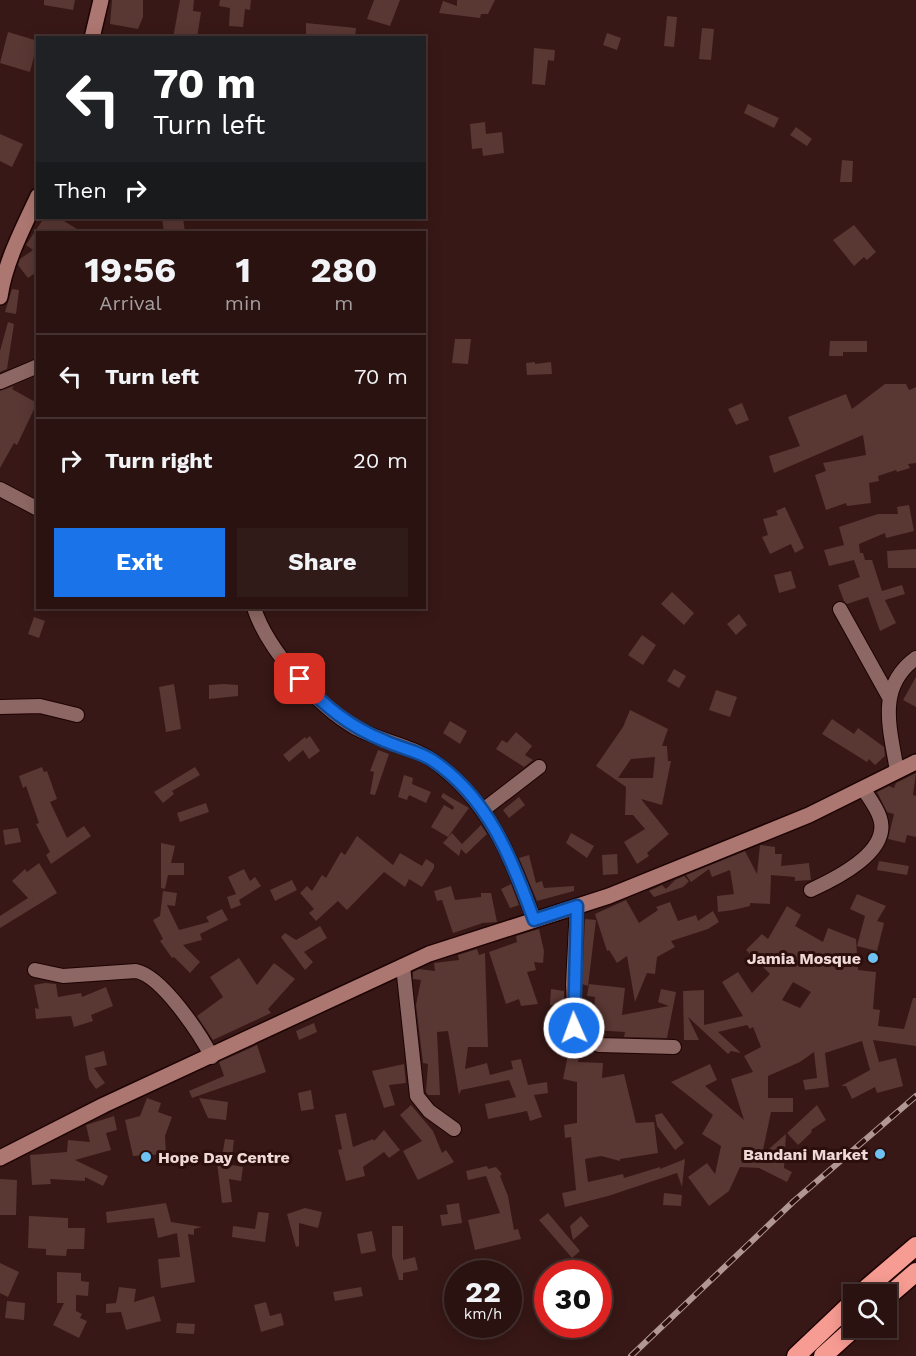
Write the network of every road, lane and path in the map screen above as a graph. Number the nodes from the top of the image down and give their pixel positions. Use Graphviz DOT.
graph roads {
  1 [pos="101,0"];
  2 [pos="92,36"];
  3 [pos="36,200"];
  4 [pos="0,297"];
  5 [pos="36,367"];
  6 [pos="0,382"];
  7 [pos="0,489"];
  8 [pos="36,508"];
  9 [pos="254,609"];
  10 [pos="840,609"];
  11 [pos="916,658"];
  12 [pos="889,697"];
  13 [pos="0,707"];
  14 [pos="77,715"];
  15 [pos="916,762"];
  16 [pos="539,767"];
  17 [pos="897,771"];
  18 [pos="864,790"];
  19 [pos="483,810"];
  20 [pos="811,890"];
  21 [pos="577,906"];
  22 [pos="534,920"];
  23 [pos="403,966"];
  24 [pos="35,970"];
  25 [pos="674,1047"];
  26 [pos="212,1057"];
  27 [pos="454,1129"];
  28 [pos="0,1158"];
  29 [pos="916,1246"];
  30 [pos="916,1272"];
  31 [pos="872,1284"];
  32 [pos="897,1288"];
  33 [pos="843,1311"];
  34 [pos="843,1338"];
  35 [pos="796,1356"];
  36 [pos="823,1356"];
  1 -- 2 [label="street"];
  3 -- 4 [label="street"];
  5 -- 6 [label="street"];
  7 -- 8 [label="street"];
  9 -- 19 [label="street"];
  10 -- 12 [label="street"];
  11 -- 12 [label="street"];
  12 -- 17 [label="street"];
  13 -- 14 [label="street"];
  15 -- 17 [label="street"];
  16 -- 19 [label="street"];
  17 -- 18 [label="street"];
  18 -- 20 [label="street"];
  18 -- 21 [label="street"];
  19 -- 22 [label="street"];
  21 -- 22 [label="street"];
  21 -- 25 [label="street"];
  22 -- 23 [label="street"];
  23 -- 26 [label="street"];
  23 -- 27 [label="street"];
  24 -- 26 [label="street"];
  26 -- 28 [label="street"];
  29 -- 31 [label="highway"];
  30 -- 32 [label="highway"];
  33 -- 35 [label="highway"];
  34 -- 36 [label="highway"];
}
